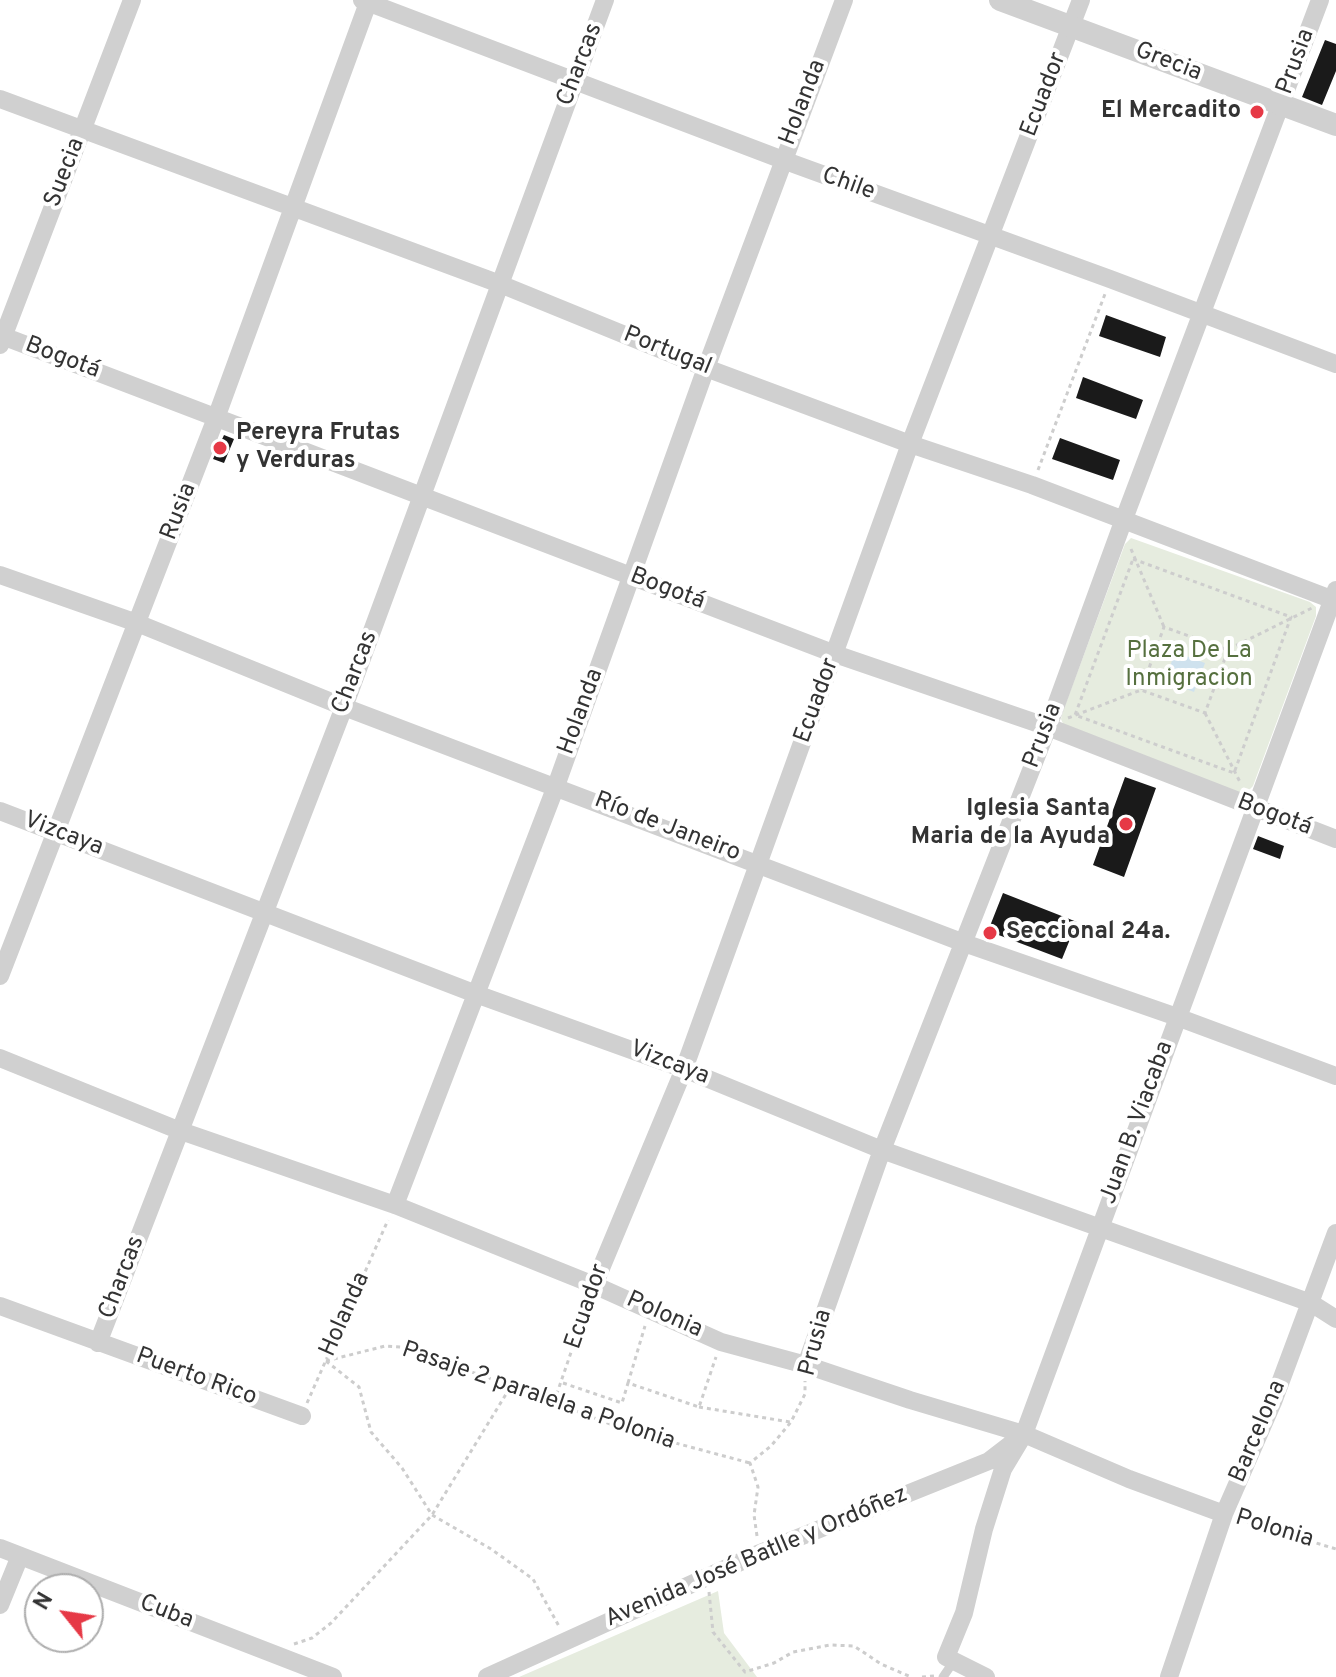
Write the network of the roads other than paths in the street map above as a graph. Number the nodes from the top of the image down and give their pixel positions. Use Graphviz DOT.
graph roads {
  1 [pos="132,0"];
  2 [pos="605,0"];
  3 [pos="844,0"];
  4 [pos="1000,0"];
  5 [pos="1081,0"];
  6 [pos="1320,0"];
  7 [pos="366,1"];
  8 [pos="1071,26"];
  9 [pos="575,79"];
  10 [pos="0,99"];
  11 [pos="1281,105"];
  12 [pos="1336,125"];
  13 [pos="83,129"];
  14 [pos="783,160"];
  15 [pos="293,207"];
  16 [pos="991,238"];
  17 [pos="500,284"];
  18 [pos="1202,315"];
  19 [pos="1,339"];
  20 [pos="1336,364"];
  21 [pos="706,368"];
  22 [pos="216,418"];
  23 [pos="910,444"];
  24 [pos="422,497"];
  25 [pos="1124,519"];
  26 [pos="0,575"];
  27 [pos="630,576"];
  28 [pos="1332,598"];
  29 [pos="137,623"];
  30 [pos="835,654"];
  31 [pos="344,707"];
  32 [pos="1048,727"];
  33 [pos="556,786"];
  34 [pos="1255,809"];
  35 [pos="0,811"];
  36 [pos="57,832"];
  37 [pos="1336,839"];
  38 [pos="759,863"];
  39 [pos="263,913"];
  40 [pos="964,943"];
  41 [pos="0,976"];
  42 [pos="476,994"];
  43 [pos="1177,1017"];
  44 [pos="0,1058"];
  45 [pos="684,1069"];
  46 [pos="1336,1076"];
  47 [pos="178,1130"];
  48 [pos="882,1150"];
  49 [pos="395,1205"];
  50 [pos="1100,1226"];
  51 [pos="1336,1233"];
  52 [pos="594,1285"];
  53 [pos="1311,1303"];
  54 [pos="0,1306"];
  55 [pos="1336,1319"];
  56 [pos="98,1343"];
  57 [pos="806,1365"];
  58 [pos="302,1416"];
  59 [pos="1024,1434"];
  60 [pos="1224,1514"];
  61 [pos="0,1548"];
  62 [pos="20,1556"];
  63 [pos="0,1605"];
  64 [pos="948,1665"];
  65 [pos="333,1677"];
  66 [pos="487,1677"];
  67 [pos="986,1677"];
  68 [pos="1169,1677"];
  1 -- 13 [label="street, Suecia"];
  2 -- 9 [label="street, Charcas"];
  3 -- 14 [label="street, Holanda"];
  4 -- 8 [label="street, Grecia"];
  5 -- 8 [label="street, Ecuador"];
  6 -- 11 [label="street, Prusia"];
  7 -- 9 [label="street, Chile"];
  7 -- 15 [label="street, Rusia"];
  8 -- 11 [label="street, Grecia"];
  8 -- 16 [label="street, Ecuador"];
  9 -- 14 [label="street, Chile"];
  9 -- 17 [label="street, Charcas"];
  10 -- 13 [label="street, Portugal"];
  11 -- 12 [label="street, Grecia"];
  11 -- 18 [label="street, Prusia"];
  13 -- 15 [label="street, Portugal"];
  13 -- 19 [label="street, Suecia"];
  14 -- 16 [label="street, Chile"];
  14 -- 21 [label="street, Holanda"];
  15 -- 17 [label="street, Portugal"];
  15 -- 22 [label="street, Rusia"];
  16 -- 18 [label="street, Chile"];
  16 -- 23 [label="street, Ecuador"];
  17 -- 21 [label="street, Portugal"];
  17 -- 24 [label="street, Charcas"];
  18 -- 20 [label="street, Chile"];
  18 -- 25 [label="street, Prusia"];
  19 -- 22 [label="street, Bogotá"];
  21 -- 23 [label="street, Portugal"];
  21 -- 27 [label="street, Holanda"];
  22 -- 24 [label="street, Bogotá"];
  22 -- 29 [label="street, Rusia"];
  23 -- 25 [label="street, Portugal"];
  23 -- 30 [label="street, Ecuador"];
  24 -- 27 [label="street, Bogotá"];
  24 -- 31 [label="street, Charcas"];
  25 -- 28 [label="street, Portugal"];
  25 -- 32 [label="street, Prusia"];
  26 -- 29 [label="street, Río de Janeiro"];
  27 -- 30 [label="street, Bogotá"];
  27 -- 33 [label="street, Holanda"];
  28 -- 34 [label="street, Juan B. Viacaba"];
  29 -- 31 [label="street, Río de Janeiro"];
  29 -- 36 [label="street, Rusia"];
  30 -- 32 [label="street, Bogotá"];
  30 -- 38 [label="street, Ecuador"];
  31 -- 33 [label="street, Río de Janeiro"];
  31 -- 39 [label="street, Charcas"];
  32 -- 34 [label="street, Bogotá"];
  32 -- 40 [label="street, Prusia"];
  33 -- 38 [label="street, Río de Janeiro"];
  33 -- 42 [label="street, Holanda"];
  34 -- 37 [label="street, Bogotá"];
  34 -- 43 [label="street, Juan B. Viacaba"];
  35 -- 36 [label="street, Vizcaya"];
  36 -- 39 [label="street, Vizcaya"];
  36 -- 41 [label="street, Rusia"];
  38 -- 40 [label="street, Río de Janeiro"];
  38 -- 45 [label="street, Ecuador"];
  39 -- 42 [label="street, Vizcaya"];
  39 -- 47 [label="street, Charcas"];
  40 -- 43 [label="street, Río de Janeiro"];
  40 -- 48 [label="street, Prusia"];
  42 -- 45 [label="street, Vizcaya"];
  42 -- 49 [label="street, Holanda"];
  43 -- 46 [label="street, Río de Janeiro"];
  43 -- 50 [label="street, Juan B. Viacaba"];
  44 -- 47 [label="street, Polonia"];
  45 -- 48 [label="street, Vizcaya"];
  45 -- 52 [label="street, Ecuador"];
  47 -- 49 [label="street, Polonia"];
  47 -- 56 [label="street, Charcas"];
  48 -- 50 [label="street, Vizcaya"];
  48 -- 57 [label="street, Prusia"];
  49 -- 52 [label="street, Polonia"];
  50 -- 53 [label="street, Vizcaya"];
  50 -- 59 [label="street, Juan B. Viacaba"];
  51 -- 53 [label="street, Barcelona"];
  52 -- 57 [label="street, Polonia"];
  53 -- 55 [label="street, Vizcaya"];
  53 -- 60 [label="street, Barcelona"];
  54 -- 56 [label="street, Puerto Rico"];
  56 -- 58 [label="street, Puerto Rico"];
  57 -- 59 [label="street, Polonia"];
  59 -- 60 [label="street, Polonia"];
  59 -- 64 [label="street, Juan B. Viacaba"];
  59 -- 66 [label="street, Avenida José Batlle y Ordóñez"];
  60 -- 68 [label="street, Barcelona"];
  61 -- 62 [label="street, Cuba"];
  62 -- 63 [label="street"];
  62 -- 65 [label="street, Cuba"];
  64 -- 67 [label="street"];
}
